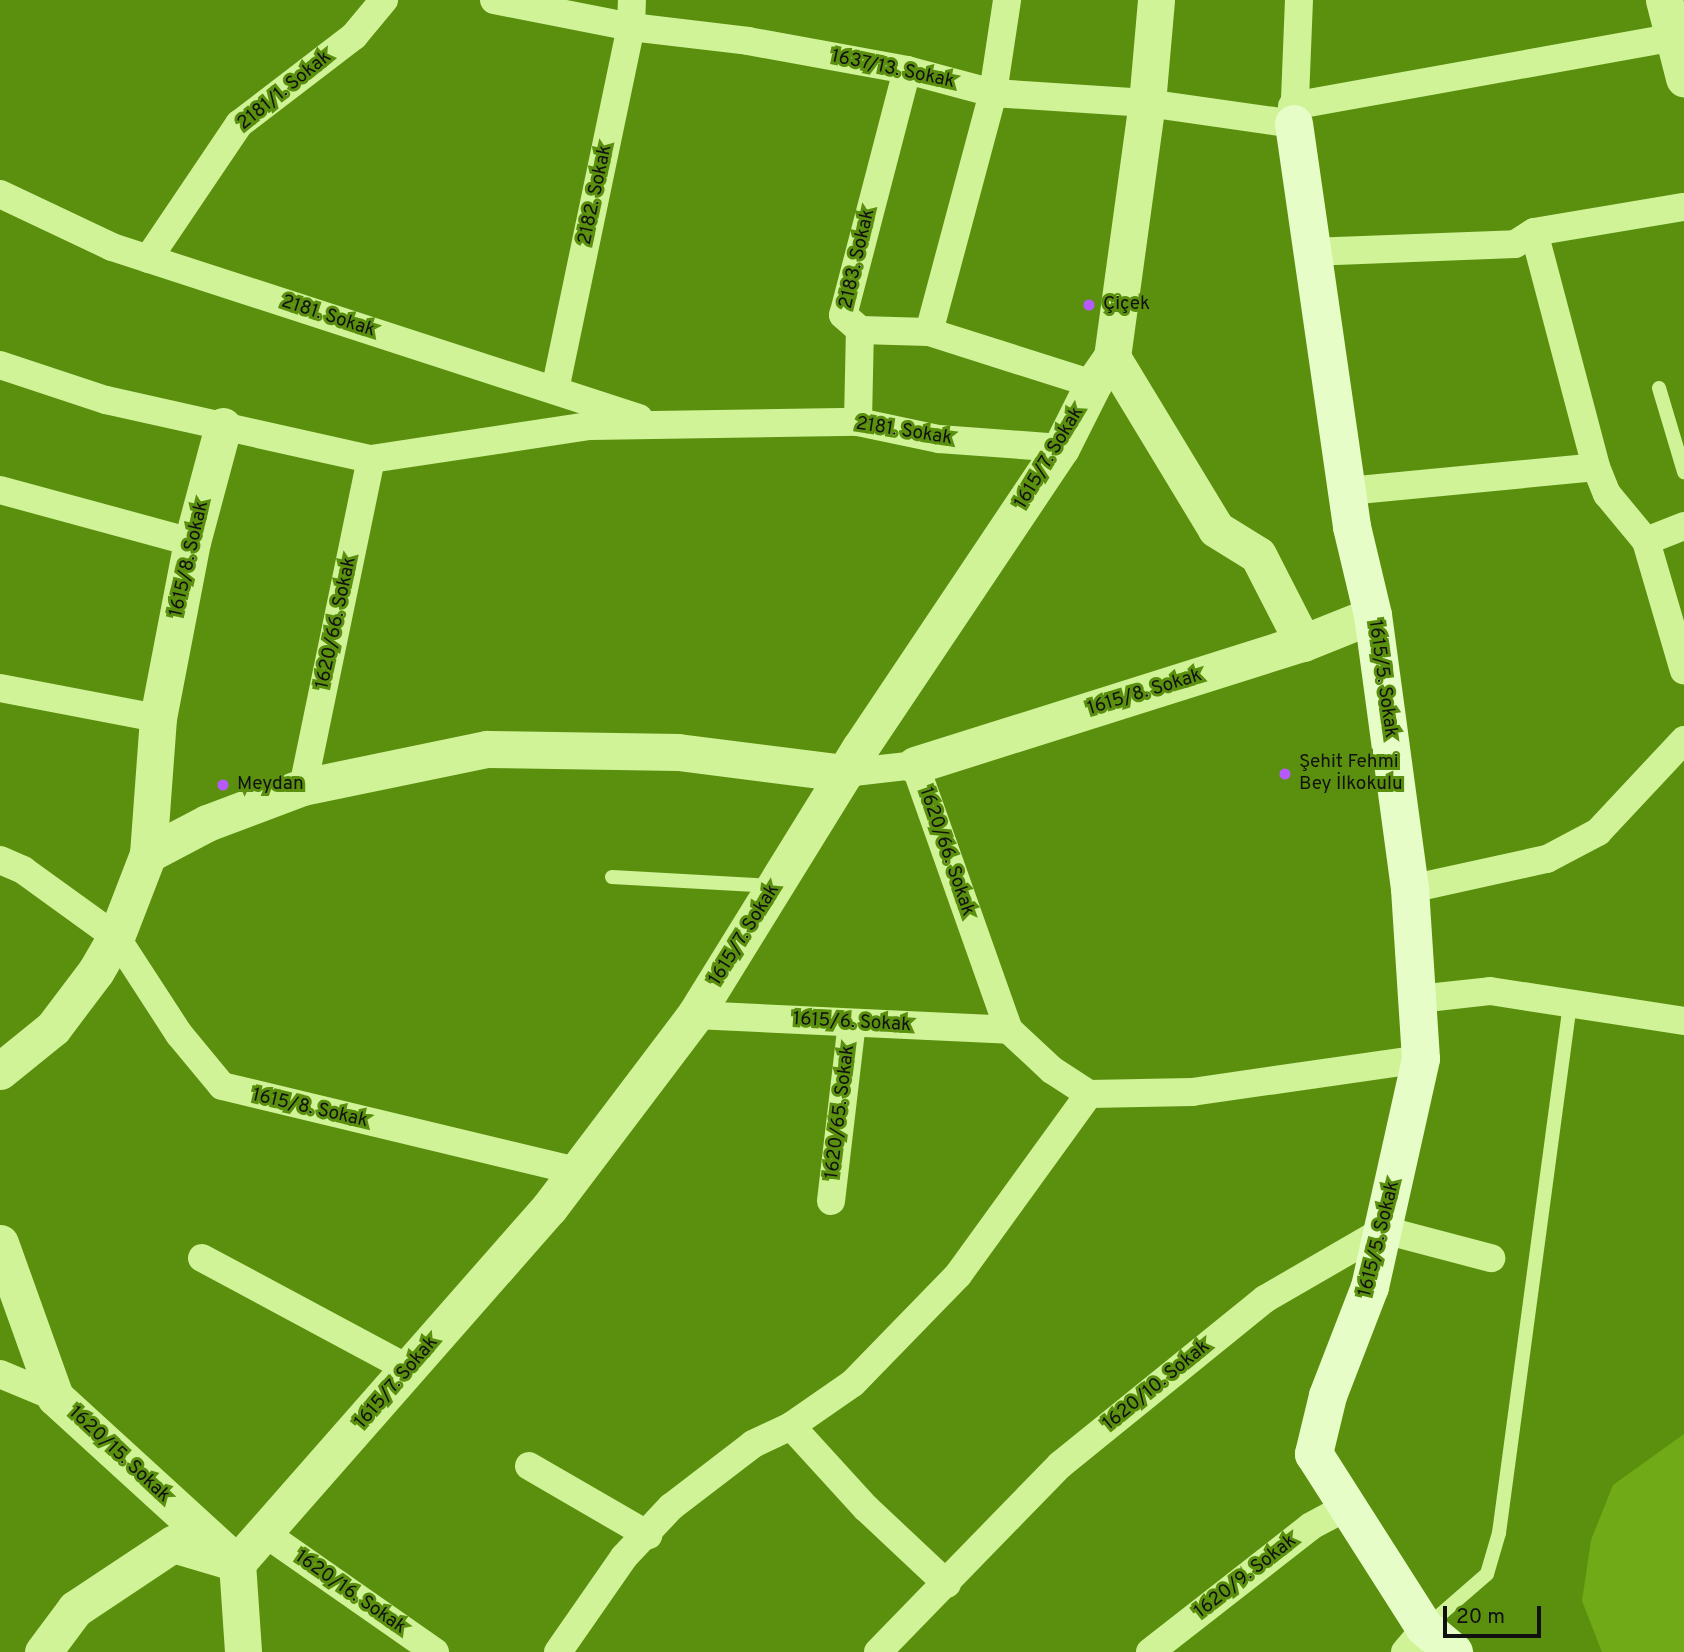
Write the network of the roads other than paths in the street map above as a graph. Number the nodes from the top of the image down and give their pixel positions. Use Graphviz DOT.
graph roads {
  1 [pos="384,0"];
  2 [pos="494,0"];
  3 [pos="1006,0"];
  4 [pos="1156,0"];
  5 [pos="1299,0"];
  6 [pos="1664,0"];
  7 [pos="632,14"];
  8 [pos="1674,37"];
  9 [pos="907,70"];
  10 [pos="1684,77"];
  11 [pos="993,93"];
  12 [pos="1147,103"];
  13 [pos="1293,115"];
  14 [pos="0,194"];
  15 [pos="1684,207"];
  16 [pos="1534,232"];
  17 [pos="1310,252"];
  18 [pos="148,259"];
  19 [pos="860,330"];
  20 [pos="929,332"];
  21 [pos="0,365"];
  22 [pos="1102,371"];
  23 [pos="1659,388"];
  24 [pos="555,390"];
  25 [pos="858,422"];
  26 [pos="662,425"];
  27 [pos="223,426"];
  28 [pos="1061,448"];
  29 [pos="372,459"];
  30 [pos="1596,467"];
  31 [pos="1684,472"];
  32 [pos="0,490"];
  33 [pos="1348,491"];
  34 [pos="1684,526"];
  35 [pos="1646,541"];
  36 [pos="192,542"];
  37 [pos="1373,615"];
  38 [pos="1303,643"];
  39 [pos="1684,671"];
  40 [pos="0,688"];
  41 [pos="158,718"];
  42 [pos="1684,740"];
  43 [pos="915,765"];
  44 [pos="845,774"];
  45 [pos="303,787"];
  46 [pos="148,854"];
  47 [pos="0,860"];
  48 [pos="612,877"];
  49 [pos="775,886"];
  50 [pos="1410,889"];
  51 [pos="116,937"];
  52 [pos="1418,999"];
  53 [pos="1570,1004"];
  54 [pos="695,1015"];
  55 [pos="1684,1021"];
  56 [pos="852,1023"];
  57 [pos="1009,1030"];
  58 [pos="1421,1059"];
  59 [pos="0,1071"];
  60 [pos="1089,1094"];
  61 [pos="577,1171"];
  62 [pos="831,1201"];
  63 [pos="1384,1230"];
  64 [pos="0,1243"];
  65 [pos="202,1258"];
  66 [pos="1490,1258"];
  67 [pos="409,1369"];
  68 [pos="0,1374"];
  69 [pos="55,1396"];
  70 [pos="791,1426"];
  71 [pos="529,1466"];
  72 [pos="1345,1508"];
  73 [pos="266,1534"];
  74 [pos="648,1535"];
  75 [pos="237,1563"];
  76 [pos="947,1584"];
  77 [pos="1415,1640"];
  78 [pos="43,1652"];
  79 [pos="243,1652"];
  80 [pos="435,1652"];
  81 [pos="558,1652"];
  82 [pos="878,1652"];
  83 [pos="1150,1652"];
  84 [pos="1454,1652"];
  1 -- 18 [label="street, 2181/1. Sokak"];
  2 -- 7 [label="street, 1637/13. Sokak"];
  3 -- 11 [label="street"];
  4 -- 12 [label="street, 1615/7. Sokak"];
  5 -- 13 [label="street, 1615/5. Sokak"];
  6 -- 8 [label="street"];
  7 -- 9 [label="street, 1637/13. Sokak"];
  7 -- 24 [label="street, 2182. Sokak"];
  8 -- 10 [label="street"];
  8 -- 13 [label="street, 1637/13. Sokak"];
  9 -- 11 [label="street, 1637/13. Sokak"];
  9 -- 19 [label="street, 2183. Sokak"];
  11 -- 12 [label="street, 1637/13. Sokak"];
  11 -- 20 [label="street"];
  12 -- 13 [label="street, 1637/13. Sokak"];
  12 -- 22 [label="street, 1615/7. Sokak"];
  13 -- 17 [label="main road, 1615/5. Sokak"];
  14 -- 18 [label="street, 2181. Sokak"];
  15 -- 16 [label="street"];
  16 -- 17 [label="street"];
  16 -- 30 [label="street"];
  17 -- 33 [label="main road, 1615/5. Sokak"];
  18 -- 24 [label="street, 2181. Sokak"];
  19 -- 20 [label="street, 2183. Sokak"];
  19 -- 25 [label="street"];
  20 -- 22 [label="street, 2183. Sokak"];
  21 -- 27 [label="street, 2181. Sokak"];
  22 -- 28 [label="street, 1615/7. Sokak"];
  22 -- 38 [label="street"];
  23 -- 31 [label="lane"];
  24 -- 26 [label="street, 2181. Sokak"];
  25 -- 26 [label="street, 2181. Sokak"];
  25 -- 28 [label="street, 2181. Sokak"];
  26 -- 29 [label="street, 2181. Sokak"];
  27 -- 29 [label="street, 2181. Sokak"];
  27 -- 36 [label="street, 1615/8. Sokak"];
  28 -- 44 [label="street, 1615/7. Sokak"];
  29 -- 45 [label="street, 1620/66. Sokak"];
  30 -- 33 [label="street"];
  30 -- 35 [label="street"];
  32 -- 36 [label="street"];
  33 -- 37 [label="main road, 1615/5. Sokak"];
  34 -- 35 [label="street"];
  35 -- 39 [label="street"];
  36 -- 41 [label="street, 1615/8. Sokak"];
  37 -- 38 [label="street, 1615/8. Sokak"];
  37 -- 50 [label="main road, 1615/5. Sokak"];
  38 -- 43 [label="street, 1615/8. Sokak"];
  40 -- 41 [label="street"];
  41 -- 46 [label="street, 1615/8. Sokak"];
  42 -- 50 [label="street"];
  43 -- 44 [label="street, 1620/66. Sokak"];
  43 -- 57 [label="street, 1620/66. Sokak"];
  44 -- 45 [label="street, 1620/66. Sokak"];
  44 -- 49 [label="street, 1615/7. Sokak"];
  45 -- 46 [label="street, 1620/66. Sokak"];
  46 -- 51 [label="street, 1615/8. Sokak"];
  47 -- 51 [label="street, 1615/8. Sokak"];
  48 -- 49 [label="lane"];
  49 -- 54 [label="street, 1615/7. Sokak"];
  50 -- 52 [label="main road, 1615/5. Sokak"];
  51 -- 59 [label="street, 1615/8. Sokak"];
  51 -- 61 [label="street, 1615/8. Sokak"];
  52 -- 53 [label="street"];
  52 -- 58 [label="main road, 1615/5. Sokak"];
  53 -- 55 [label="street"];
  53 -- 77 [label="lane"];
  54 -- 56 [label="street, 1615/6. Sokak"];
  54 -- 61 [label="street, 1615/7. Sokak"];
  56 -- 57 [label="street, 1615/6. Sokak"];
  56 -- 62 [label="street, 1620/65. Sokak"];
  57 -- 60 [label="street, 1620/66. Sokak"];
  58 -- 60 [label="street"];
  58 -- 63 [label="main road, 1615/5. Sokak"];
  60 -- 70 [label="street"];
  61 -- 67 [label="street, 1615/7. Sokak"];
  63 -- 66 [label="street"];
  63 -- 72 [label="main road, 1615/5. Sokak"];
  63 -- 76 [label="street, 1620/10. Sokak"];
  64 -- 69 [label="street, 1620/15. Sokak"];
  65 -- 67 [label="street"];
  67 -- 73 [label="street, 1615/7. Sokak"];
  68 -- 69 [label="street"];
  69 -- 75 [label="street, 1620/15. Sokak"];
  70 -- 74 [label="street"];
  70 -- 76 [label="street"];
  71 -- 74 [label="street"];
  72 -- 77 [label="main road, 1615/5. Sokak"];
  72 -- 83 [label="street, 1620/9. Sokak"];
  73 -- 75 [label="street, 1615/7. Sokak"];
  73 -- 80 [label="street, 1620/16. Sokak"];
  74 -- 81 [label="street"];
  75 -- 78 [label="street"];
  75 -- 79 [label="street"];
  76 -- 82 [label="street, 1620/10. Sokak"];
  77 -- 84 [label="main road, 1615/5. Sokak"];
}
